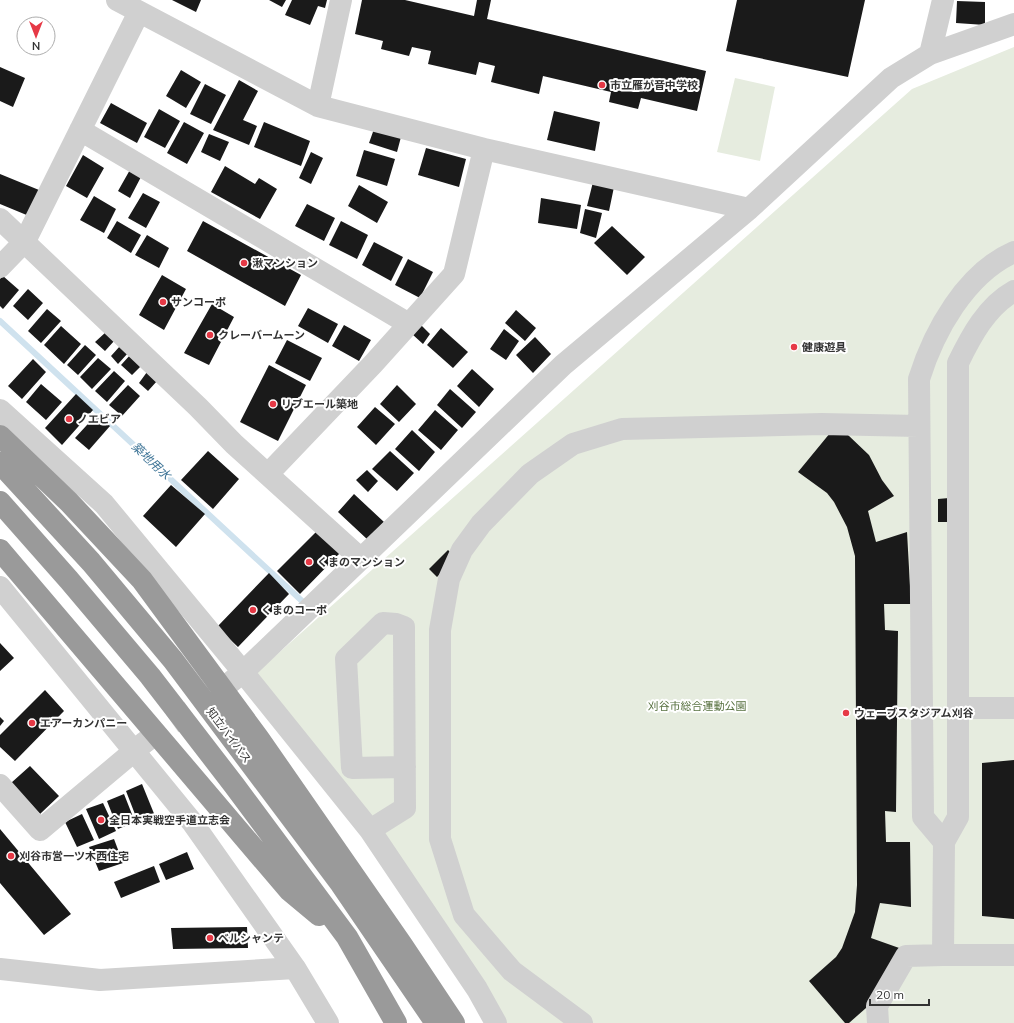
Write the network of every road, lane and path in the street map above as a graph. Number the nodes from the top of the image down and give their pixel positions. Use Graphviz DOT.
graph roads {
  1 [pos="117,0"];
  2 [pos="341,0"];
  3 [pos="943,0"];
  4 [pos="139,12"];
  5 [pos="1014,24"];
  6 [pos="930,54"];
  7 [pos="318,106"];
  8 [pos="80,130"];
  9 [pos="484,149"];
  10 [pos="749,209"];
  11 [pos="0,219"];
  12 [pos="24,241"];
  13 [pos="1014,252"];
  14 [pos="0,268"];
  15 [pos="1014,291"];
  16 [pos="409,324"];
  17 [pos="0,410"];
  18 [pos="918,426"];
  19 [pos="0,436"];
  20 [pos="2,465"];
  21 [pos="268,474"];
  22 [pos="0,502"];
  23 [pos="0,550"];
  24 [pos="361,559"];
  25 [pos="0,587"];
  26 [pos="243,672"];
  27 [pos="226,686"];
  28 [pos="958,708"];
  29 [pos="1014,708"];
  30 [pos="140,746"];
  31 [pos="405,767"];
  32 [pos="0,785"];
  33 [pos="370,830"];
  34 [pos="944,842"];
  35 [pos="347,937"];
  36 [pos="943,955"];
  37 [pos="1014,955"];
  38 [pos="295,968"];
  39 [pos="0,969"];
  40 [pos="328,1023"];
  41 [pos="396,1023"];
  42 [pos="436,1023"];
  43 [pos="454,1023"];
  44 [pos="496,1023"];
  45 [pos="582,1023"];
  46 [pos="878,1023"];
  1 -- 4 [label="street"];
  2 -- 7 [label="street"];
  3 -- 6 [label="street"];
  4 -- 7 [label="street"];
  4 -- 8 [label="street"];
  5 -- 6 [label="street"];
  6 -- 10 [label="street"];
  7 -- 9 [label="street"];
  8 -- 12 [label="street"];
  8 -- 16 [label="street"];
  9 -- 10 [label="street"];
  9 -- 16 [label="street"];
  10 -- 24 [label="street"];
  11 -- 12 [label="street"];
  12 -- 14 [label="street"];
  12 -- 21 [label="street"];
  13 -- 18 [label="street"];
  15 -- 28 [label="street"];
  16 -- 21 [label="street"];
  17 -- 26 [label="street"];
  18 -- 34 [label="street"];
  18 -- 45 [label="street"];
  19 -- 43 [label="highway"];
  20 -- 42 [label="highway, 知立バイパス"];
  21 -- 24 [label="street"];
  22 -- 35 [label="highway"];
  23 -- 35 [label="highway"];
  24 -- 26 [label="street"];
  25 -- 30 [label="street"];
  26 -- 27 [label="street"];
  26 -- 33 [label="street"];
  28 -- 29 [label="street"];
  28 -- 34 [label="street"];
  30 -- 32 [label="street"];
  30 -- 38 [label="street"];
  31 -- 31 [label="street"];
  31 -- 33 [label="street"];
  33 -- 44 [label="street"];
  34 -- 36 [label="street"];
  35 -- 41 [label="highway"];
  36 -- 37 [label="street"];
  36 -- 46 [label="street"];
  38 -- 39 [label="street"];
  38 -- 40 [label="street"];
}
